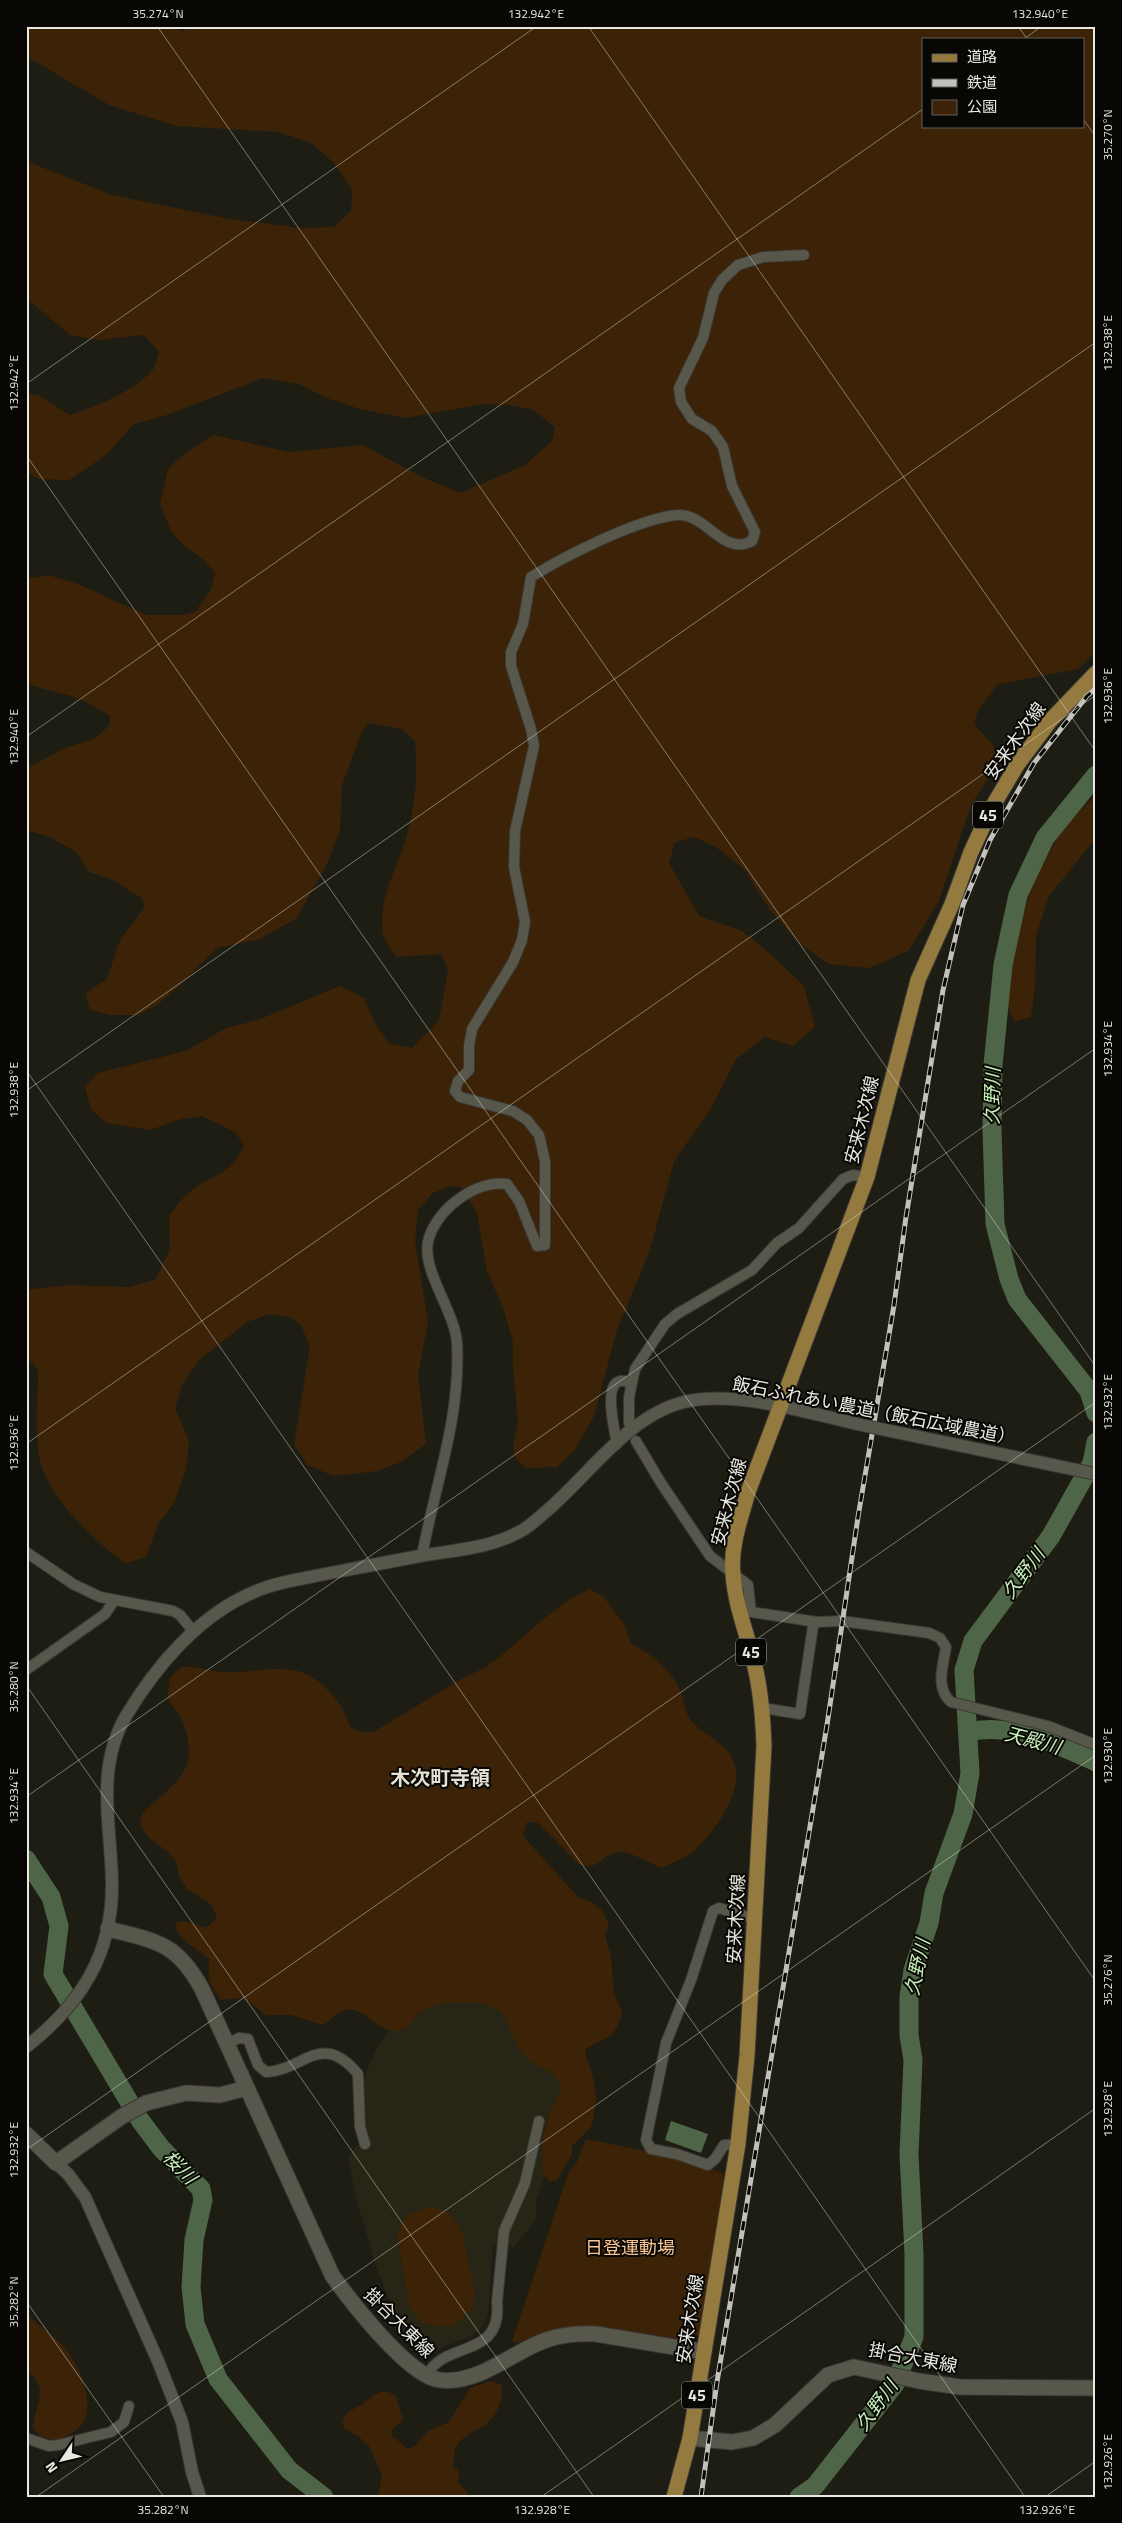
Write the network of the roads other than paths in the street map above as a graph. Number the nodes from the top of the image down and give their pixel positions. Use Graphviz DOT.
graph roads {
  1 [pos="804,255"];
  2 [pos="1096,673"];
  3 [pos="867,1177"];
  4 [pos="631,1382"];
  5 [pos="779,1407"];
  6 [pos="629,1423"];
  7 [pos="636,1440"];
  8 [pos="617,1444"];
  9 [pos="1096,1474"];
  10 [pos="26,1552"];
  11 [pos="422,1556"];
  12 [pos="733,1572"];
  13 [pos="114,1601"];
  14 [pos="817,1622"];
  15 [pos="193,1632"];
  16 [pos="26,1670"];
  17 [pos="763,1708"];
  18 [pos="1096,1745"];
  19 [pos="754,1919"];
  20 [pos="108,1929"];
  21 [pos="227,2044"];
  22 [pos="26,2047"];
  23 [pos="247,2088"];
  24 [pos="539,2120"];
  25 [pos="26,2134"];
  26 [pos="365,2144"];
  27 [pos="738,2144"];
  28 [pos="56,2164"];
  29 [pos="704,2352"];
  30 [pos="427,2376"];
  31 [pos="1096,2388"];
  32 [pos="129,2406"];
  33 [pos="26,2438"];
  34 [pos="690,2438"];
  35 [pos="200,2497"];
  36 [pos="674,2497"];
  1 -- 11 [label="street"];
  2 -- 3 [label="main road, 安来木次線 / 45"];
  3 -- 4 [label="street"];
  3 -- 5 [label="main road, 安来木次線 / 45"];
  4 -- 6 [label="street"];
  4 -- 8 [label="street"];
  5 -- 8 [label="street, 飯石ふれあい農道（飯石広域農道）"];
  5 -- 9 [label="street, 飯石ふれあい農道（飯石広域農道）, bridge"];
  5 -- 12 [label="main road, 安来木次線 / 45"];
  7 -- 12 [label="street"];
  8 -- 11 [label="street, 飯石ふれあい農道（飯石広域農道）"];
  10 -- 13 [label="street"];
  11 -- 15 [label="street, 飯石ふれあい農道（飯石広域農道）"];
  12 -- 14 [label="street"];
  12 -- 17 [label="main road, 安来木次線 / 45"];
  13 -- 15 [label="street"];
  13 -- 16 [label="street"];
  14 -- 17 [label="street"];
  14 -- 18 [label="street"];
  15 -- 20 [label="street, 飯石ふれあい農道（飯石広域農道）"];
  17 -- 19 [label="main road, 安来木次線 / 45"];
  19 -- 27 [label="main road, 安来木次線 / 45"];
  19 -- 27 [label="street"];
  20 -- 21 [label="main road, 掛合大東線"];
  20 -- 22 [label="street, 飯石ふれあい農道（飯石広域農道）"];
  21 -- 23 [label="main road, 掛合大東線"];
  21 -- 26 [label="street"];
  23 -- 28 [label="main road"];
  23 -- 30 [label="main road, 掛合大東線"];
  24 -- 30 [label="street"];
  25 -- 28 [label="main road"];
  27 -- 29 [label="main road, 安来木次線 / 45"];
  28 -- 35 [label="street"];
  29 -- 30 [label="main road, 掛合大東線"];
  29 -- 34 [label="main road, 安来木次線 / 45"];
  31 -- 34 [label="main road, 掛合大東線"];
  32 -- 33 [label="street"];
  34 -- 36 [label="main road, 安来木次線 / 45"];
}
